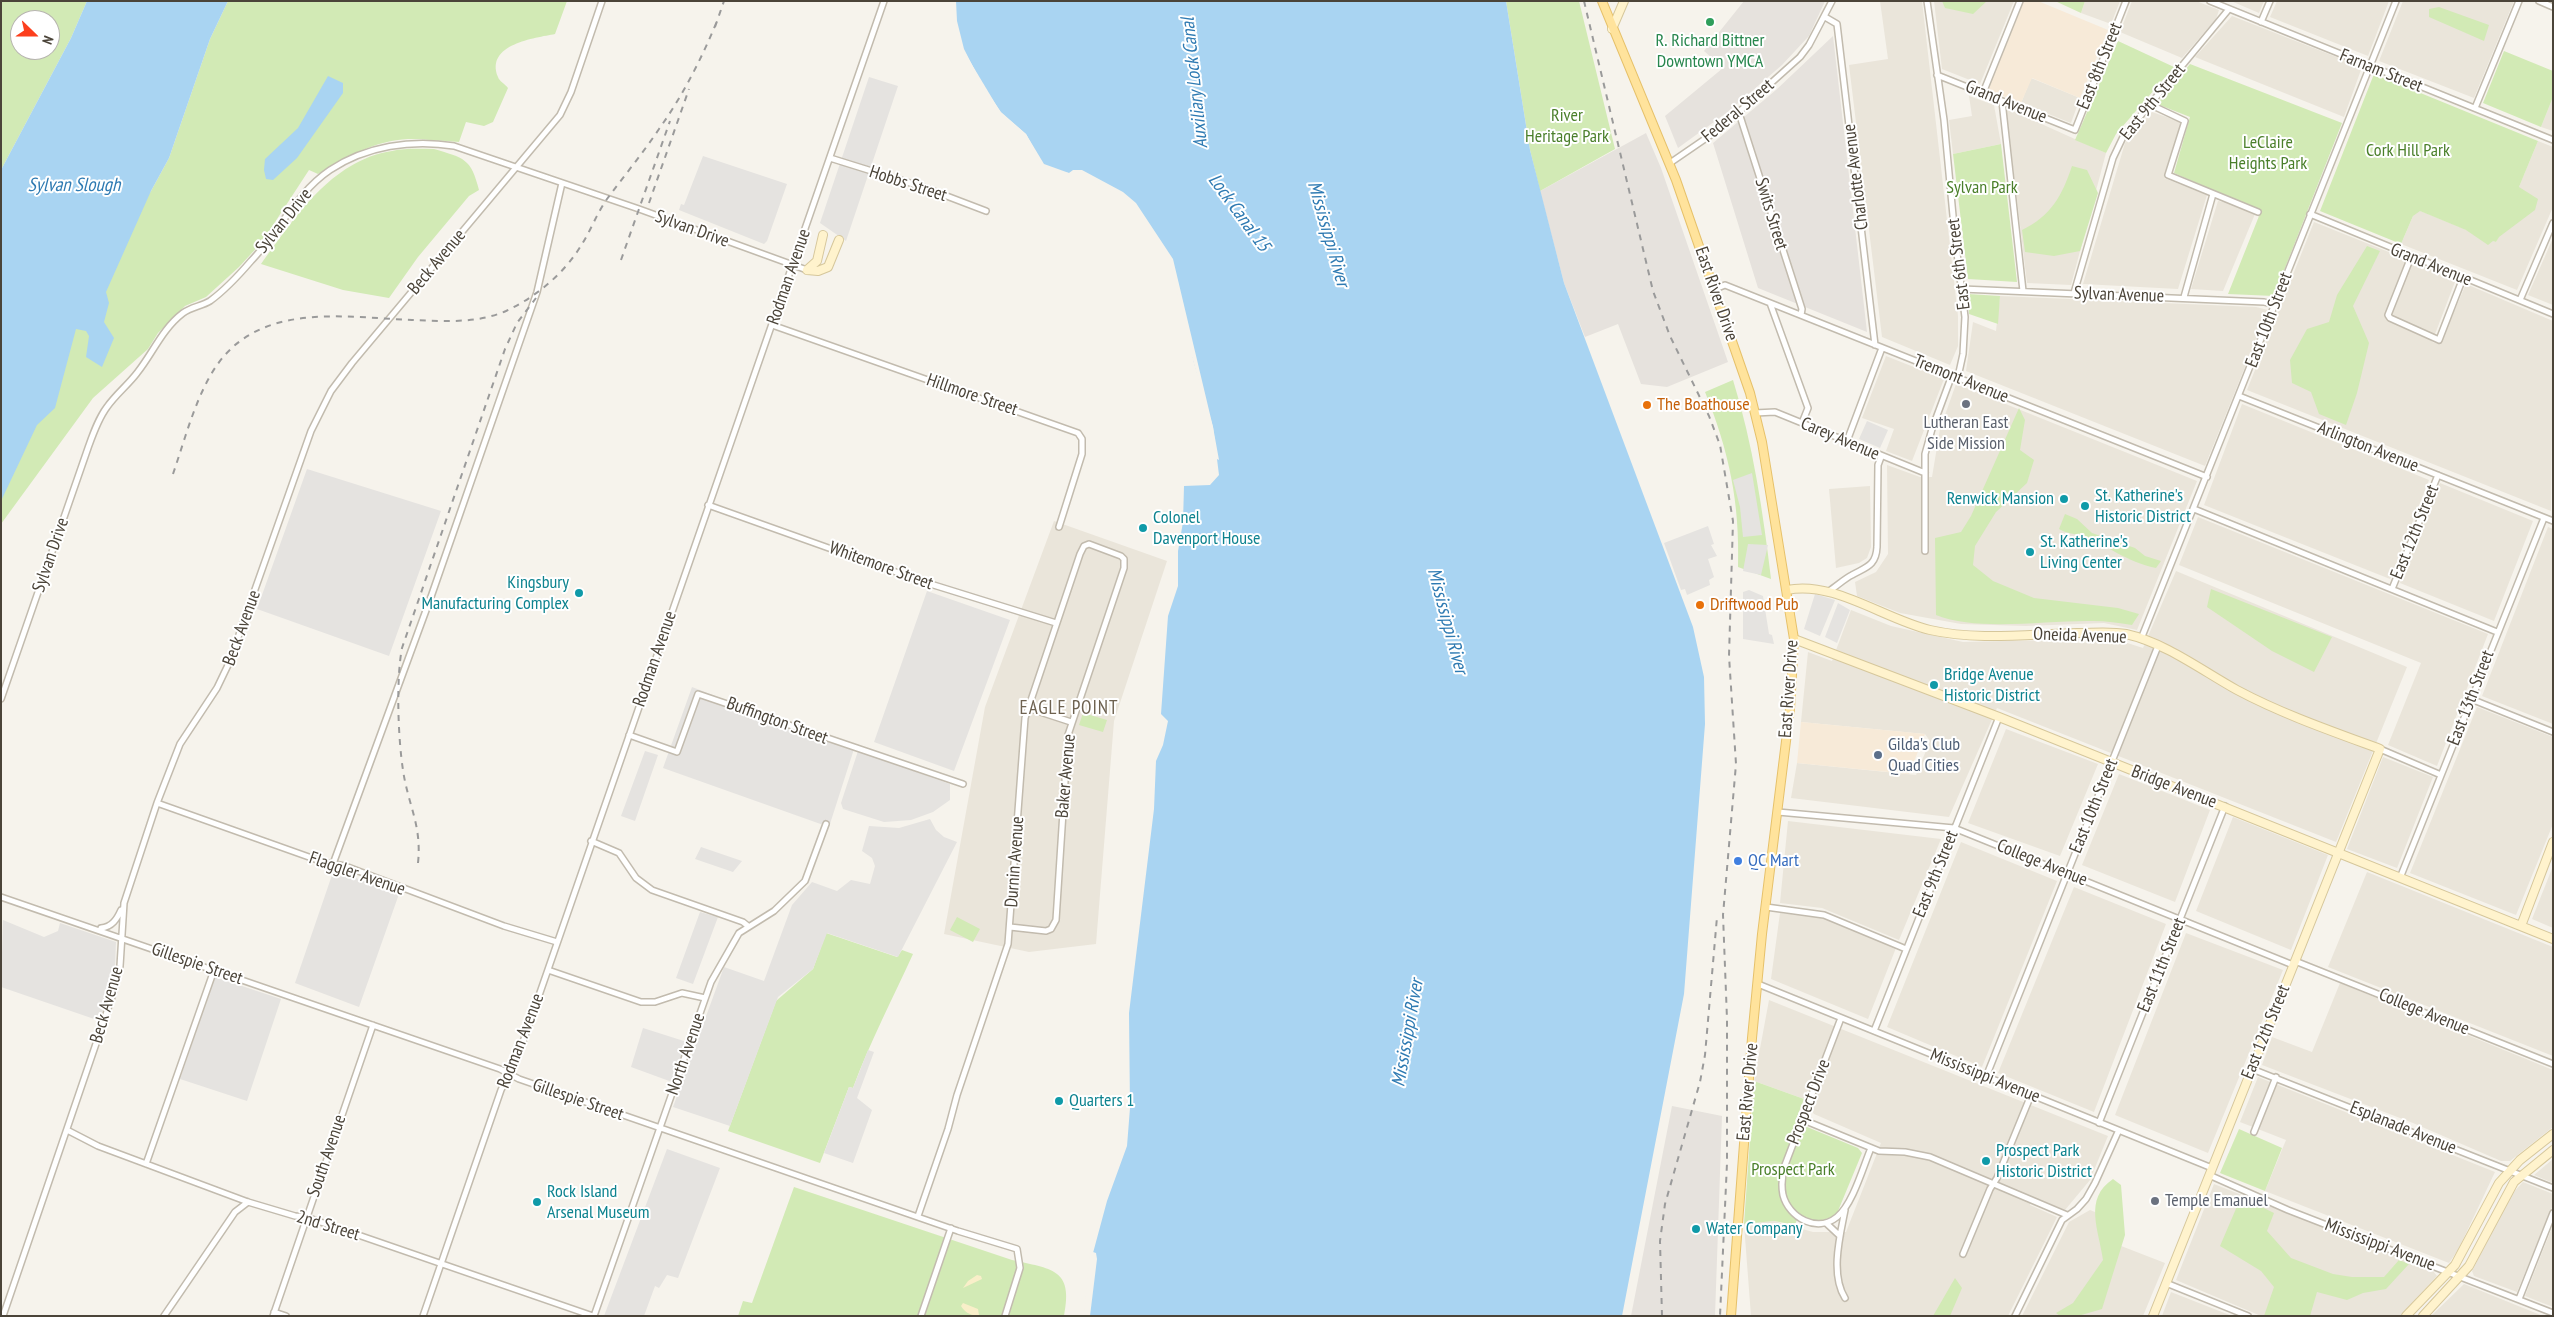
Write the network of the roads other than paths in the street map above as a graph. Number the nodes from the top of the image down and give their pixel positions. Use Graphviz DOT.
graph roads {
  1 [pos="602,1"];
  2 [pos="884,1"];
  3 [pos="1602,1"];
  4 [pos="1624,1"];
  5 [pos="1832,1"];
  6 [pos="1927,1"];
  7 [pos="2020,1"];
  8 [pos="2126,1"];
  9 [pos="2210,1"];
  10 [pos="2270,1"];
  11 [pos="2396,1"];
  12 [pos="2519,1"];
  13 [pos="2539,1"];
  14 [pos="2553,7"];
  15 [pos="2229,9"];
  16 [pos="1824,18"];
  17 [pos="2261,22"];
  18 [pos="1612,29"];
  19 [pos="2370,67"];
  20 [pos="1937,75"];
  21 [pos="1983,93"];
  22 [pos="2002,101"];
  23 [pos="2149,104"];
  24 [pos="2474,108"];
  25 [pos="1739,113"];
  26 [pos="2074,130"];
  27 [pos="2553,140"];
  28 [pos="830,158"];
  29 [pos="1670,163"];
  30 [pos="517,167"];
  31 [pos="562,183"];
  32 [pos="2213,194"];
  33 [pos="986,211"];
  34 [pos="2258,212"];
  35 [pos="2310,214"];
  36 [pos="2553,223"];
  37 [pos="823,235"];
  38 [pos="839,240"];
  39 [pos="2411,257"];
  40 [pos="792,264"];
  41 [pos="807,270"];
  42 [pos="2463,278"];
  43 [pos="1715,289"];
  44 [pos="1962,289"];
  45 [pos="2023,291"];
  46 [pos="2074,293"];
  47 [pos="2184,297"];
  48 [pos="2520,300"];
  49 [pos="1770,303"];
  50 [pos="2275,305"];
  51 [pos="2553,314"];
  52 [pos="1801,315"];
  53 [pos="772,325"];
  54 [pos="1875,345"];
  55 [pos="1882,348"];
  56 [pos="1955,376"];
  57 [pos="2239,396"];
  58 [pos="1755,413"];
  59 [pos="1802,423"];
  60 [pos="1847,441"];
  61 [pos="1881,457"];
  62 [pos="1925,474"];
  63 [pos="2438,475"];
  64 [pos="2207,476"];
  65 [pos="708,505"];
  66 [pos="2194,509"];
  67 [pos="2544,518"];
  68 [pos="2553,522"];
  69 [pos="1059,527"];
  70 [pos="1925,551"];
  71 [pos="1124,558"];
  72 [pos="2392,589"];
  73 [pos="1787,590"];
  74 [pos="1829,591"];
  75 [pos="1056,623"];
  76 [pos="2497,632"];
  77 [pos="1794,639"];
  78 [pos="2141,639"];
  79 [pos="2158,646"];
  80 [pos="1,698"];
  81 [pos="2471,699"];
  82 [pos="1028,708"];
  83 [pos="1999,717"];
  84 [pos="1071,722"];
  85 [pos="2553,732"];
  86 [pos="629,735"];
  87 [pos="2380,749"];
  88 [pos="2112,762"];
  89 [pos="2441,775"];
  90 [pos="963,784"];
  91 [pos="157,803"];
  92 [pos="2225,806"];
  93 [pos="1778,812"];
  94 [pos="826,824"];
  95 [pos="1954,828"];
  96 [pos="592,842"];
  97 [pos="2553,842"];
  98 [pos="2338,853"];
  99 [pos="333,864"];
  100 [pos="2066,873"];
  101 [pos="2400,878"];
  102 [pos="1,897"];
  103 [pos="125,900"];
  104 [pos="1766,907"];
  105 [pos="2181,920"];
  106 [pos="748,926"];
  107 [pos="2521,926"];
  108 [pos="1010,927"];
  109 [pos="98,929"];
  110 [pos="122,937"];
  111 [pos="2553,938"];
  112 [pos="557,942"];
  113 [pos="1906,949"];
  114 [pos="2294,963"];
  115 [pos="214,970"];
  116 [pos="548,970"];
  117 [pos="1758,984"];
  118 [pos="705,998"];
  119 [pos="1841,1018"];
  120 [pos="373,1025"];
  121 [pos="1874,1031"];
  122 [pos="2553,1064"];
  123 [pos="2252,1069"];
  124 [pos="509,1074"];
  125 [pos="1986,1077"];
  126 [pos="2276,1077"];
  127 [pos="2030,1095"];
  128 [pos="1801,1119"];
  129 [pos="2099,1123"];
  130 [pos="659,1128"];
  131 [pos="67,1130"];
  132 [pos="2118,1132"];
  133 [pos="2254,1132"];
  134 [pos="2553,1134"];
  135 [pos="1870,1148"];
  136 [pos="2553,1150"];
  137 [pos="146,1164"];
  138 [pos="2509,1170"];
  139 [pos="2210,1172"];
  140 [pos="2521,1175"];
  141 [pos="1994,1184"];
  142 [pos="2553,1188"];
  143 [pos="248,1202"];
  144 [pos="1845,1209"];
  145 [pos="2553,1213"];
  146 [pos="2067,1215"];
  147 [pos="918,1216"];
  148 [pos="306,1217"];
  149 [pos="1826,1223"];
  150 [pos="952,1228"];
  151 [pos="1840,1236"];
  152 [pos="1963,1254"];
  153 [pos="441,1264"];
  154 [pos="2450,1272"];
  155 [pos="2461,1277"];
  156 [pos="2166,1283"];
  157 [pos="1845,1298"];
  158 [pos="2519,1300"];
  159 [pos="2553,1313"];
  160 [pos="273,1314"];
  161 [pos="3,1316"];
  162 [pos="164,1316"];
  163 [pos="286,1316"];
  164 [pos="423,1316"];
  165 [pos="594,1316"];
  166 [pos="921,1316"];
  167 [pos="1005,1316"];
  168 [pos="1731,1316"];
  169 [pos="2015,1316"];
  170 [pos="2153,1316"];
  171 [pos="2248,1316"];
  172 [pos="2406,1316"];
  173 [pos="2423,1316"];
  1 -- 30 [label="street, Beck Avenue"];
  2 -- 28 [label="street, Rodman Avenue"];
  3 -- 18 [label="main road, East River Drive"];
  4 -- 18 [label="street"];
  5 -- 16 [label="street, Federal Street"];
  6 -- 20 [label="street, East 6th Street"];
  7 -- 21 [label="street"];
  8 -- 26 [label="street, East 8th Street"];
  9 -- 15 [label="street, Farnam Street"];
  10 -- 17 [label="street"];
  11 -- 19 [label="street, East 10th Street"];
  12 -- 24 [label="street"];
  13 -- 14 [label="street"];
  15 -- 17 [label="street, Farnam Street"];
  15 -- 23 [label="street, East 9th Street"];
  16 -- 25 [label="street, Federal Street"];
  16 -- 54 [label="street, Charlotte Avenue"];
  17 -- 19 [label="street, Farnam Street"];
  18 -- 29 [label="main road, East River Drive"];
  19 -- 24 [label="street, Farnam Street"];
  19 -- 35 [label="street, East 10th Street"];
  20 -- 21 [label="street, Grand Avenue"];
  20 -- 44 [label="street, East 6th Street"];
  21 -- 22 [label="street, Grand Avenue"];
  22 -- 26 [label="street, Grand Avenue"];
  22 -- 45 [label="street"];
  23 -- 32 [label="street"];
  23 -- 46 [label="street, East 9th Street"];
  24 -- 27 [label="street, Farnam Street"];
  25 -- 29 [label="street, Federal Street"];
  25 -- 52 [label="street, Swits Street"];
  28 -- 33 [label="street, Hobbs Street"];
  28 -- 40 [label="street, Rodman Avenue"];
  29 -- 43 [label="main road, East River Drive"];
  30 -- 31 [label="street, Sylvan Drive"];
  30 -- 80 [label="street, Sylvan Drive"];
  30 -- 91 [label="street, Beck Avenue"];
  31 -- 40 [label="street, Sylvan Drive"];
  31 -- 99 [label="street"];
  32 -- 34 [label="street"];
  32 -- 47 [label="street"];
  35 -- 39 [label="street, Grand Avenue"];
  35 -- 50 [label="street, East 10th Street"];
  36 -- 48 [label="street"];
  37 -- 41 [label="street"];
  38 -- 41 [label="street"];
  39 -- 42 [label="street, Grand Avenue"];
  39 -- 42 [label="street"];
  40 -- 41 [label="street, Sylvan Drive"];
  40 -- 53 [label="street, Rodman Avenue"];
  42 -- 48 [label="street, Grand Avenue"];
  43 -- 49 [label="street, Tremont Avenue"];
  43 -- 58 [label="main road, East River Drive"];
  44 -- 45 [label="street, Sylvan Avenue"];
  44 -- 56 [label="street, East 6th Street"];
  45 -- 46 [label="street, Sylvan Avenue"];
  46 -- 47 [label="street, Sylvan Avenue"];
  47 -- 50 [label="street, Sylvan Avenue"];
  48 -- 51 [label="street, Grand Avenue"];
  49 -- 52 [label="street, Tremont Avenue"];
  49 -- 59 [label="street"];
  50 -- 57 [label="street, East 10th Street"];
  52 -- 54 [label="street, Tremont Avenue"];
  53 -- 65 [label="street, Rodman Avenue"];
  53 -- 69 [label="street, Hillmore Street"];
  54 -- 55 [label="street, Tremont Avenue"];
  55 -- 56 [label="street, Tremont Avenue"];
  55 -- 60 [label="street"];
  56 -- 62 [label="street, East 6th Street"];
  56 -- 64 [label="street, Tremont Avenue"];
  57 -- 63 [label="street, Arlington Avenue"];
  57 -- 64 [label="street, East 10th Street"];
  58 -- 59 [label="street, Carey Avenue"];
  58 -- 73 [label="main road, East River Drive"];
  59 -- 60 [label="street, Carey Avenue"];
  60 -- 61 [label="street, Carey Avenue"];
  61 -- 62 [label="street, Carey Avenue"];
  61 -- 74 [label="street"];
  62 -- 70 [label="street, East 6th Street"];
  63 -- 67 [label="street, Arlington Avenue"];
  63 -- 72 [label="street, East 12th Street"];
  64 -- 66 [label="street, East 10th Street"];
  65 -- 75 [label="street, Whitemore Street"];
  65 -- 86 [label="street, Rodman Avenue"];
  66 -- 72 [label="street"];
  66 -- 78 [label="street, East 10th Street"];
  67 -- 68 [label="street, Arlington Avenue"];
  67 -- 76 [label="street, East 13th Street"];
  71 -- 75 [label="street, Durnin Avenue"];
  71 -- 84 [label="street, Baker Avenue"];
  72 -- 76 [label="street"];
  73 -- 74 [label="street, Oneida Avenue"];
  73 -- 77 [label="main road, East River Drive"];
  74 -- 78 [label="street, Oneida Avenue"];
  75 -- 82 [label="street, Durnin Avenue"];
  76 -- 81 [label="street, East 13th Street"];
  77 -- 83 [label="street, Bridge Avenue"];
  77 -- 93 [label="main road, East River Drive"];
  78 -- 79 [label="street, Oneida Avenue"];
  79 -- 87 [label="street, Oneida Avenue"];
  79 -- 88 [label="street, East 10th Street"];
  81 -- 85 [label="street"];
  81 -- 89 [label="street, East 13th Street"];
  82 -- 84 [label="street"];
  82 -- 108 [label="street, Durnin Avenue"];
  83 -- 88 [label="street, Bridge Avenue"];
  83 -- 95 [label="street, East 9th Street"];
  84 -- 108 [label="street, Baker Avenue"];
  86 -- 90 [label="street, Buffington Street"];
  86 -- 96 [label="street, Rodman Avenue"];
  87 -- 89 [label="street, Oneida Avenue"];
  87 -- 98 [label="street, East 12th Street"];
  88 -- 92 [label="street, Bridge Avenue"];
  88 -- 100 [label="street, East 10th Street"];
  89 -- 101 [label="street, East 13th Street"];
  91 -- 99 [label="street, Flaggler Avenue"];
  91 -- 103 [label="street, Beck Avenue"];
  92 -- 98 [label="street, Bridge Avenue"];
  92 -- 105 [label="street, East 11th Street"];
  93 -- 95 [label="street, College Avenue"];
  93 -- 104 [label="main road, East River Drive"];
  94 -- 106 [label="street, North Avenue"];
  95 -- 100 [label="street, College Avenue"];
  95 -- 113 [label="street, East 9th Street"];
  96 -- 106 [label="street"];
  96 -- 112 [label="street, Rodman Avenue"];
  97 -- 107 [label="street"];
  98 -- 101 [label="street, Bridge Avenue"];
  98 -- 114 [label="street, East 12th Street"];
  99 -- 112 [label="street, Flaggler Avenue"];
  100 -- 105 [label="street, College Avenue"];
  100 -- 125 [label="street, East 10th Street"];
  101 -- 107 [label="street, Bridge Avenue"];
  102 -- 109 [label="street"];
  103 -- 109 [label="street"];
  103 -- 110 [label="street, Beck Avenue"];
  104 -- 113 [label="street"];
  104 -- 117 [label="main road, East River Drive"];
  105 -- 114 [label="street, College Avenue"];
  105 -- 129 [label="street, East 11th Street"];
  106 -- 118 [label="street, North Avenue"];
  107 -- 111 [label="street, Bridge Avenue"];
  108 -- 147 [label="street, Durnin Avenue"];
  109 -- 110 [label="street"];
  110 -- 115 [label="street, Gillespie Street"];
  110 -- 131 [label="street, Beck Avenue"];
  112 -- 116 [label="street, Rodman Avenue"];
  113 -- 121 [label="street, East 9th Street"];
  114 -- 122 [label="street, College Avenue"];
  114 -- 123 [label="street, East 12th Street"];
  115 -- 120 [label="street, Gillespie Street"];
  115 -- 137 [label="street"];
  116 -- 118 [label="street"];
  116 -- 124 [label="street, Rodman Avenue"];
  117 -- 119 [label="street, Mississippi Avenue"];
  117 -- 168 [label="main road, East River Drive"];
  118 -- 130 [label="street, North Avenue"];
  119 -- 121 [label="street, Mississippi Avenue"];
  119 -- 128 [label="street, Prospect Drive"];
  120 -- 124 [label="street, Gillespie Street"];
  120 -- 148 [label="street, South Avenue"];
  121 -- 125 [label="street, Mississippi Avenue"];
  123 -- 126 [label="street, Esplanade Avenue"];
  123 -- 139 [label="street, East 12th Street"];
  124 -- 130 [label="street, Gillespie Street"];
  124 -- 153 [label="street, Rodman Avenue"];
  125 -- 127 [label="street, Mississippi Avenue"];
  126 -- 133 [label="street"];
  126 -- 138 [label="street, Esplanade Avenue"];
  127 -- 129 [label="street, Mississippi Avenue"];
  127 -- 141 [label="street"];
  128 -- 135 [label="street"];
  128 -- 149 [label="street, Prospect Drive"];
  129 -- 132 [label="street, Mississippi Avenue"];
  130 -- 147 [label="street, Gillespie Street"];
  130 -- 165 [label="street, North Avenue"];
  131 -- 137 [label="street, 2nd Street"];
  131 -- 161 [label="street, Beck Avenue"];
  132 -- 139 [label="street, Mississippi Avenue"];
  132 -- 146 [label="street"];
  134 -- 138 [label="street"];
  135 -- 141 [label="street"];
  135 -- 144 [label="street"];
  136 -- 140 [label="street"];
  137 -- 143 [label="street, 2nd Street"];
  138 -- 140 [label="street, Esplanade Avenue"];
  138 -- 154 [label="street"];
  139 -- 154 [label="street, Mississippi Avenue"];
  139 -- 156 [label="street, East 12th Street"];
  140 -- 142 [label="street, Esplanade Avenue"];
  140 -- 155 [label="street"];
  141 -- 146 [label="street"];
  141 -- 152 [label="street"];
  143 -- 148 [label="street, 2nd Street"];
  143 -- 162 [label="street"];
  144 -- 149 [label="street"];
  144 -- 151 [label="street"];
  145 -- 158 [label="street"];
  146 -- 169 [label="street"];
  147 -- 150 [label="street, Gillespie Street"];
  148 -- 153 [label="street, 2nd Street"];
  148 -- 160 [label="street, South Avenue"];
  149 -- 151 [label="street"];
  150 -- 166 [label="street"];
  150 -- 167 [label="street, Gillespie Street"];
  151 -- 157 [label="street"];
  153 -- 164 [label="street, Rodman Avenue"];
  153 -- 165 [label="street, 2nd Street"];
  154 -- 155 [label="street, Mississippi Avenue"];
  154 -- 172 [label="street"];
  155 -- 158 [label="street, Mississippi Avenue"];
  155 -- 173 [label="street"];
  156 -- 170 [label="street, East 12th Street"];
  156 -- 171 [label="street"];
  158 -- 159 [label="street, Mississippi Avenue"];
  160 -- 163 [label="street"];
}
